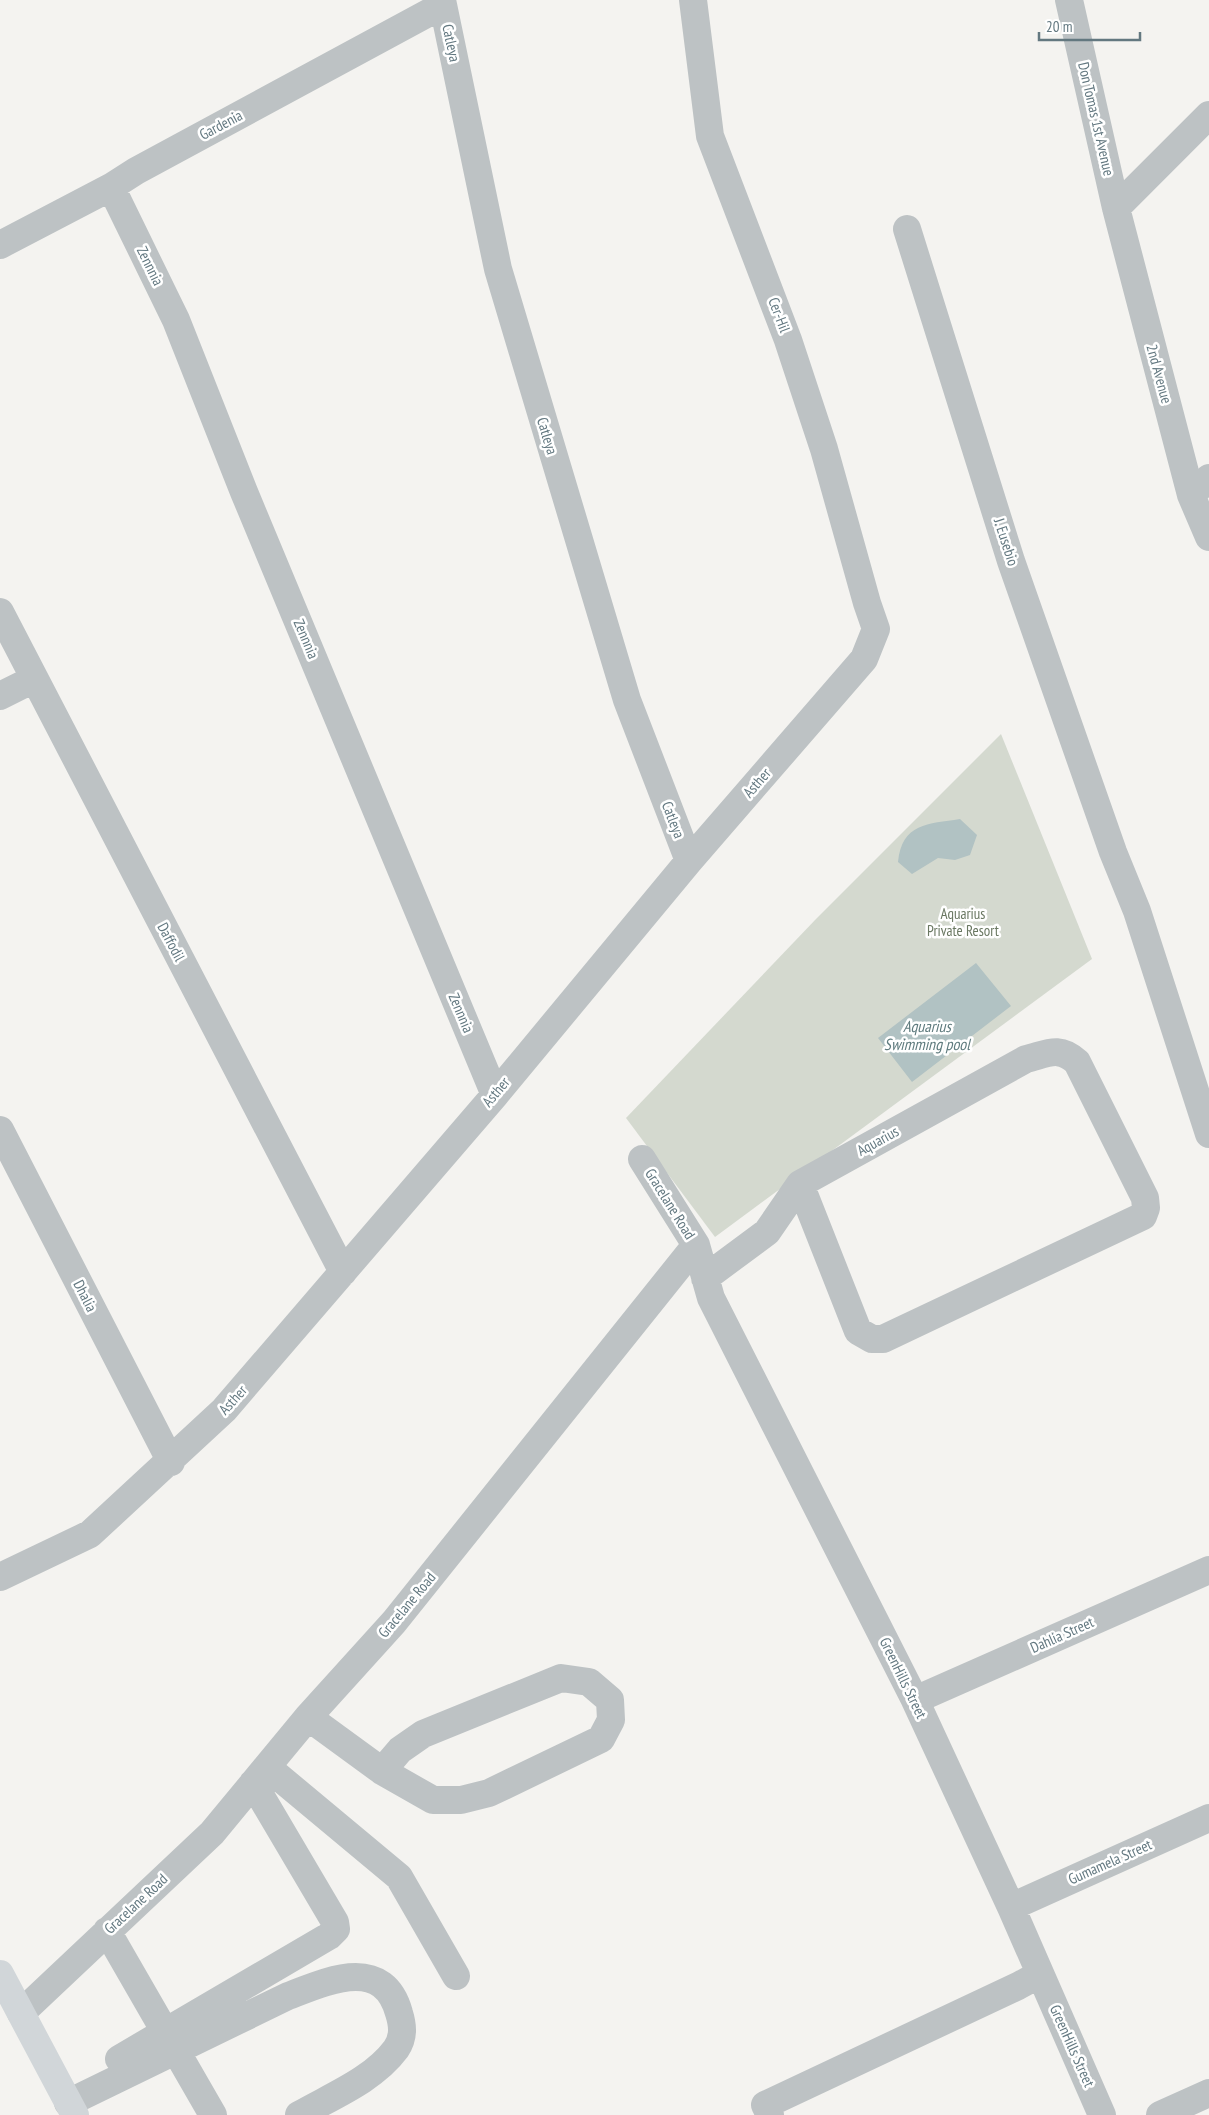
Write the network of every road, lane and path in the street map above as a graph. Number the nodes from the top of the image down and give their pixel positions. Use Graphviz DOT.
graph roads {
  1 [pos="693,0"];
  2 [pos="1069,0"];
  3 [pos="442,2"];
  4 [pos="1209,115"];
  5 [pos="111,187"];
  6 [pos="1116,208"];
  7 [pos="906,230"];
  8 [pos="0,245"];
  9 [pos="1200,486"];
  10 [pos="1209,537"];
  11 [pos="0,612"];
  12 [pos="876,629"];
  13 [pos="34,679"];
  14 [pos="0,696"];
  15 [pos="689,861"];
  16 [pos="495,1095"];
  17 [pos="0,1130"];
  18 [pos="1209,1134"];
  19 [pos="642,1159"];
  20 [pos="800,1184"];
  21 [pos="696,1245"];
  22 [pos="343,1272"];
  23 [pos="705,1278"];
  24 [pos="171,1462"];
  25 [pos="1209,1570"];
  26 [pos="0,1577"];
  27 [pos="915,1700"];
  28 [pos="308,1717"];
  29 [pos="382,1771"];
  30 [pos="260,1775"];
  31 [pos="1209,1818"];
  32 [pos="1011,1907"];
  33 [pos="107,1931"];
  34 [pos="0,1974"];
  35 [pos="1040,1974"];
  36 [pos="456,1976"];
  37 [pos="20,2013"];
  38 [pos="171,2041"];
  39 [pos="1209,2092"];
  40 [pos="68,2104"];
  41 [pos="1099,2114"];
  42 [pos="213,2115"];
  43 [pos="300,2115"];
  44 [pos="770,2115"];
  45 [pos="1160,2115"];
  1 -- 12 [label="street, Cer-Hil"];
  2 -- 6 [label="street, Don Tomas 1st Avenue"];
  3 -- 5 [label="street, Gardenia"];
  3 -- 15 [label="street, Catleya"];
  4 -- 6 [label="street"];
  5 -- 8 [label="street, Gardenia"];
  5 -- 16 [label="street, Zennnia"];
  6 -- 9 [label="street, 2nd Avenue"];
  7 -- 18 [label="street, J. Eusebio"];
  9 -- 10 [label="street, 2nd Avenue"];
  11 -- 13 [label="street, Daffodil"];
  12 -- 15 [label="street, Asther"];
  13 -- 14 [label="street"];
  13 -- 22 [label="street, Daffodil"];
  15 -- 16 [label="street, Asther"];
  16 -- 22 [label="street, Asther"];
  17 -- 24 [label="street, Dhalia"];
  19 -- 21 [label="street, Gracelane Road"];
  20 -- 20 [label="street, Aquarius"];
  20 -- 23 [label="street, Aquarius"];
  21 -- 23 [label="street, GreenHills Street"];
  21 -- 28 [label="street, Gracelane Road"];
  22 -- 24 [label="street, Asther"];
  23 -- 27 [label="street, GreenHills Street"];
  24 -- 26 [label="street, Asther"];
  25 -- 27 [label="street, Dahlia Street"];
  27 -- 32 [label="street, GreenHills Street"];
  28 -- 29 [label="street"];
  28 -- 30 [label="street, Gracelane Road"];
  29 -- 29 [label="street"];
  30 -- 33 [label="street, Gracelane Road"];
  30 -- 36 [label="street"];
  30 -- 38 [label="street"];
  31 -- 32 [label="street, Gumamela Street"];
  32 -- 35 [label="street, GreenHills Street"];
  33 -- 37 [label="street, Gracelane Road"];
  33 -- 38 [label="street"];
  34 -- 37 [label="highway"];
  35 -- 41 [label="street, GreenHills Street"];
  35 -- 44 [label="street"];
  37 -- 40 [label="highway"];
  38 -- 40 [label="street"];
  38 -- 42 [label="street"];
  38 -- 43 [label="street"];
  39 -- 45 [label="street"];
}
